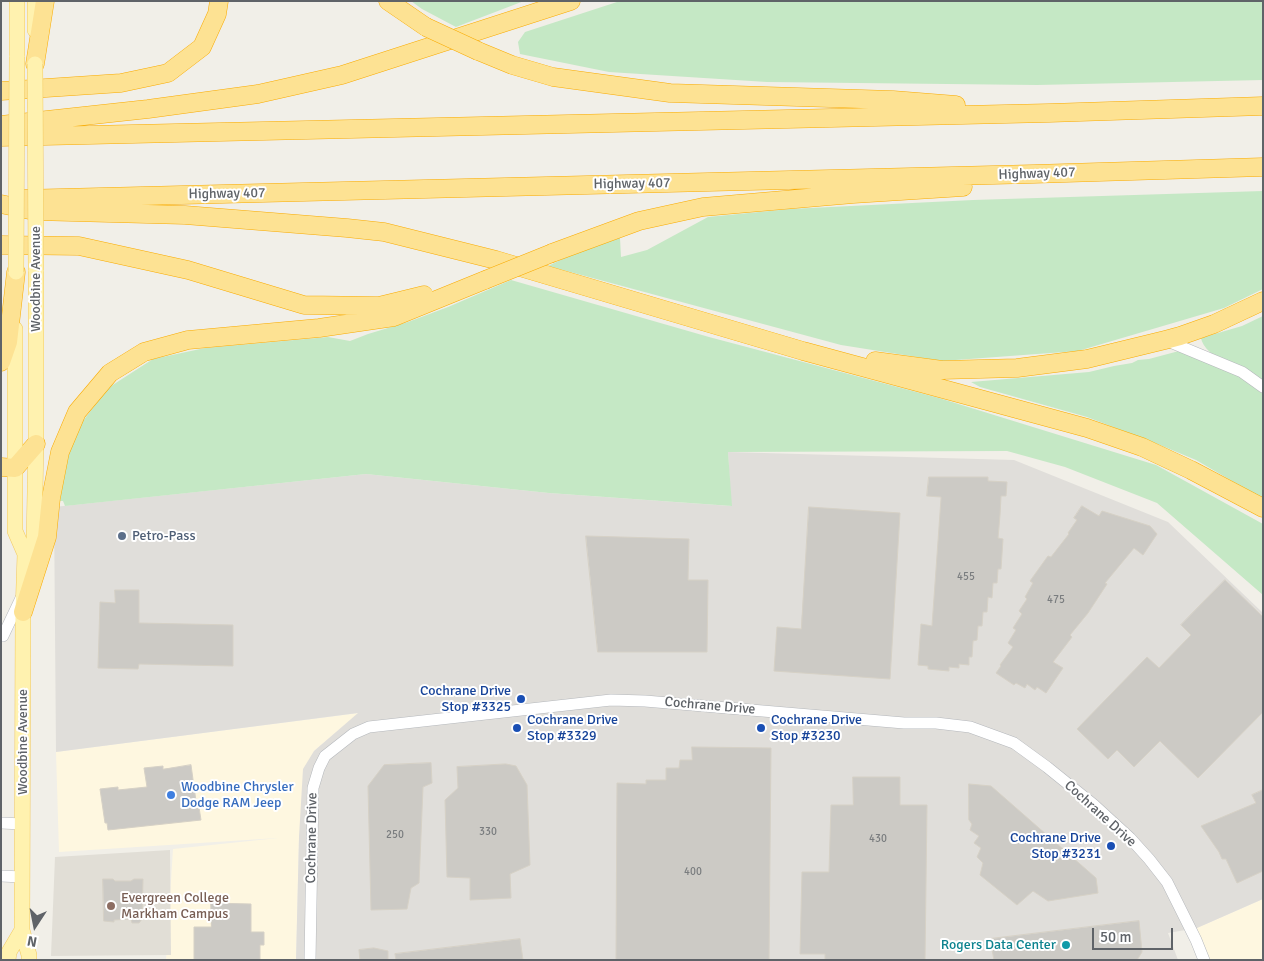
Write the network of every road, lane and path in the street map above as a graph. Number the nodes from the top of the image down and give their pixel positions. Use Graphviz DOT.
graph roads {
  1 [pos="17,1"];
  2 [pos="35,1"];
  3 [pos="45,1"];
  4 [pos="218,1"];
  5 [pos="388,1"];
  6 [pos="571,1"];
  7 [pos="35,64"];
  8 [pos="1,91"];
  9 [pos="1263,106"];
  10 [pos="1049,113"];
  11 [pos="1,125"];
  12 [pos="1,137"];
  13 [pos="1263,167"];
  14 [pos="1033,174"];
  15 [pos="1,199"];
  16 [pos="1,204"];
  17 [pos="1,244"];
  18 [pos="16,272"];
  19 [pos="485,280"];
  20 [pos="1263,301"];
  21 [pos="1165,340"];
  22 [pos="803,351"];
  23 [pos="1,362"];
  24 [pos="1263,387"];
  25 [pos="36,444"];
  26 [pos="8,468"];
  27 [pos="1263,508"];
  28 [pos="24,554"];
  29 [pos="23,592"];
  30 [pos="23,612"];
  31 [pos="1,636"];
  32 [pos="1,823"];
  33 [pos="22,824"];
  34 [pos="1,876"];
  35 [pos="22,877"];
  36 [pos="22,930"];
  37 [pos="8,960"];
  38 [pos="30,960"];
  39 [pos="310,960"];
  40 [pos="1204,960"];
  1 -- 18 [label="main road, Woodbine Avenue, bridge"];
  2 -- 7 [label="main road, Woodbine Avenue"];
  3 -- 7 [label="highway"];
  4 -- 8 [label="highway"];
  5 -- 10 [label="highway, bridge"];
  6 -- 11 [label="highway"];
  7 -- 25 [label="main road, Woodbine Avenue, bridge"];
  9 -- 10 [label="highway"];
  10 -- 12 [label="highway"];
  13 -- 14 [label="highway, Highway 407"];
  14 -- 15 [label="highway, Highway 407"];
  14 -- 19 [label="highway, bridge"];
  16 -- 22 [label="highway"];
  17 -- 19 [label="highway"];
  18 -- 23 [label="highway"];
  18 -- 26 [label="main road, Woodbine Avenue"];
  19 -- 30 [label="highway"];
  20 -- 21 [label="highway"];
  21 -- 22 [label="highway"];
  21 -- 24 [label="street"];
  22 -- 27 [label="highway"];
  25 -- 26 [label="highway"];
  25 -- 28 [label="main road, Woodbine Avenue"];
  26 -- 28 [label="main road, Woodbine Avenue"];
  28 -- 29 [label="main road, Woodbine Avenue"];
  29 -- 30 [label="main road, Woodbine Avenue"];
  29 -- 31 [label="street"];
  30 -- 33 [label="main road, Woodbine Avenue"];
  32 -- 33 [label="street"];
  33 -- 35 [label="main road, Woodbine Avenue"];
  34 -- 35 [label="street"];
  35 -- 36 [label="main road, Woodbine Avenue"];
  36 -- 37 [label="main road"];
  36 -- 38 [label="main road, Woodbine Avenue"];
  39 -- 40 [label="street, Cochrane Drive"];
}
